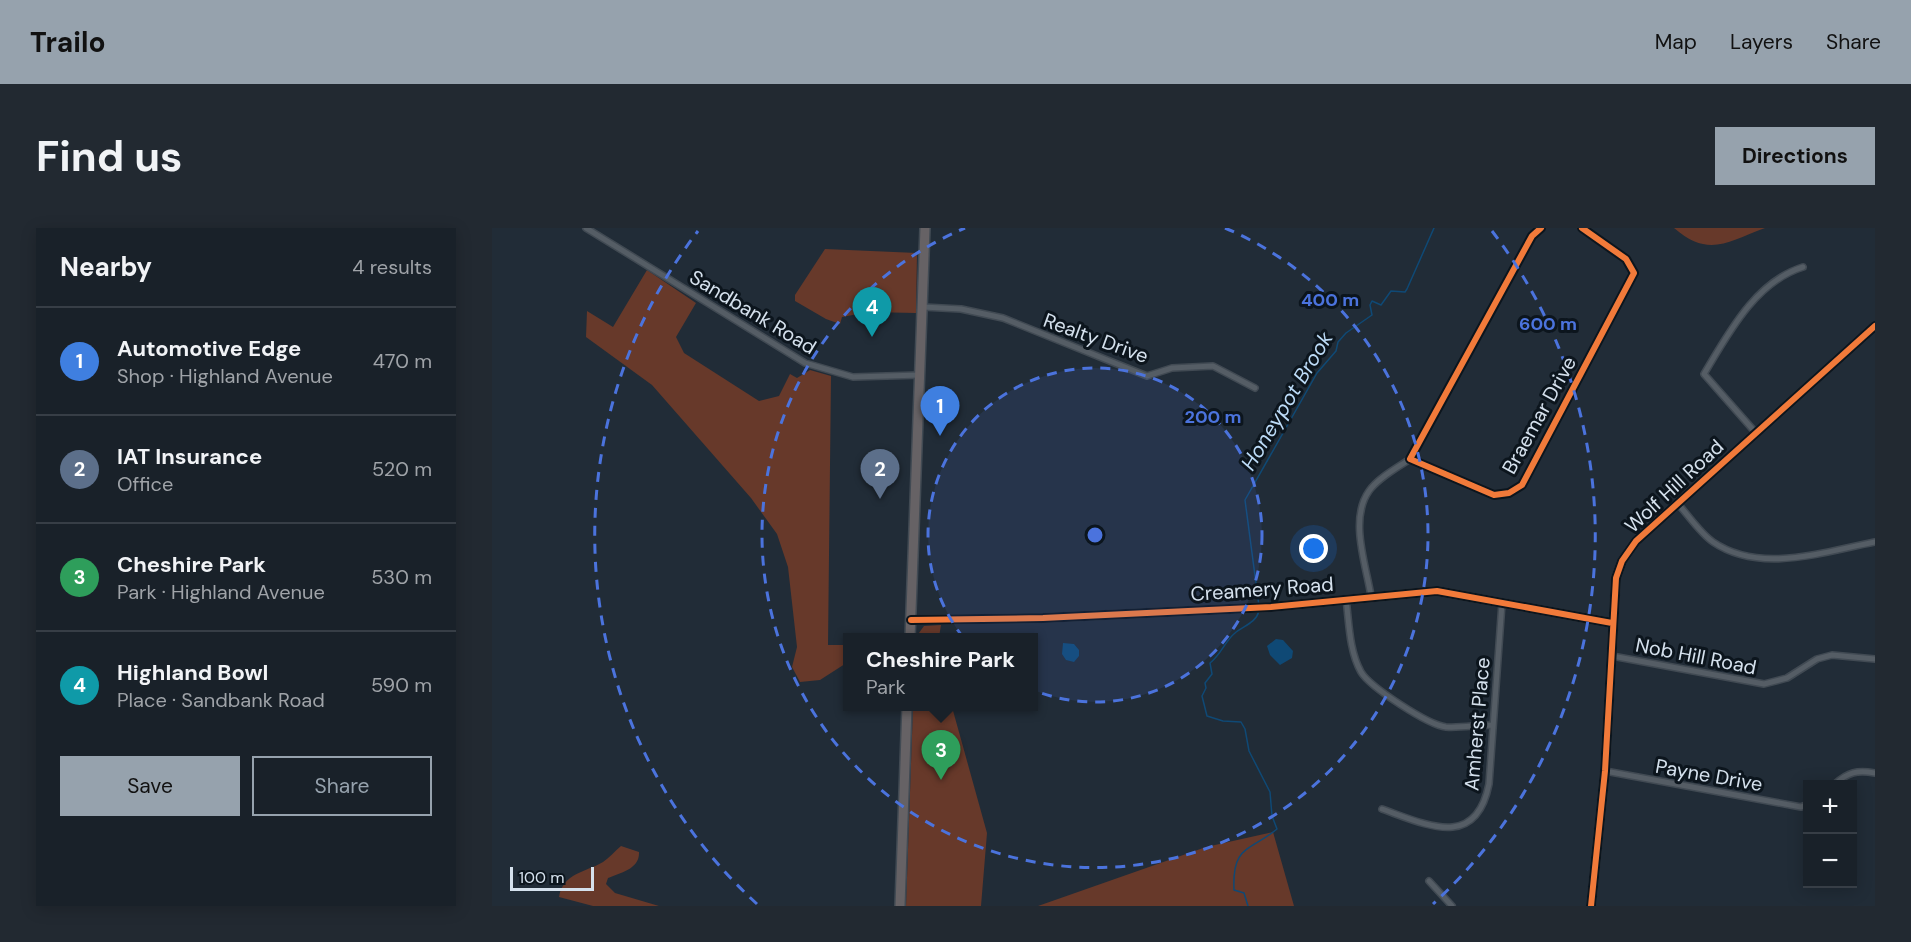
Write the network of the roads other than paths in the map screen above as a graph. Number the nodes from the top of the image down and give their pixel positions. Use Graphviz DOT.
graph roads {
  1 [pos="585,228"];
  2 [pos="925,228"];
  3 [pos="1541,228"];
  4 [pos="1582,228"];
  5 [pos="1803,267"];
  6 [pos="923,307"];
  7 [pos="1875,326"];
  8 [pos="920,375"];
  9 [pos="1255,388"];
  10 [pos="1756,433"];
  11 [pos="1410,459"];
  12 [pos="1678,504"];
  13 [pos="1875,542"];
  14 [pos="1371,596"];
  15 [pos="1346,599"];
  16 [pos="1502,603"];
  17 [pos="911,620"];
  18 [pos="1612,622"];
  19 [pos="910,633"];
  20 [pos="1612,656"];
  21 [pos="1875,659"];
  22 [pos="907,711"];
  23 [pos="1492,725"];
  24 [pos="1605,771"];
  25 [pos="1875,773"];
  26 [pos="1839,780"];
  27 [pos="1803,806"];
  28 [pos="1382,809"];
  29 [pos="1429,881"];
  30 [pos="900,906"];
  31 [pos="1452,906"];
  32 [pos="1591,906"];
  1 -- 8 [label="street, Sandbank Road"];
  2 -- 6 [label="highway"];
  3 -- 11 [label="street"];
  4 -- 11 [label="street, Braemar Drive"];
  5 -- 10 [label="street"];
  6 -- 8 [label="highway"];
  6 -- 9 [label="street, Realty Drive"];
  7 -- 10 [label="street, Wolf Hill Road"];
  8 -- 17 [label="highway"];
  10 -- 12 [label="street, Wolf Hill Road"];
  11 -- 14 [label="street"];
  12 -- 13 [label="street"];
  12 -- 18 [label="street, Wolf Hill Road"];
  14 -- 15 [label="street, Creamery Road"];
  14 -- 16 [label="street, Creamery Road"];
  15 -- 17 [label="street, Creamery Road"];
  15 -- 23 [label="street"];
  16 -- 18 [label="street, Creamery Road"];
  16 -- 23 [label="street, Amherst Place"];
  17 -- 19 [label="highway"];
  18 -- 20 [label="street, Wolf Hill Road"];
  20 -- 21 [label="street, Nob Hill Road"];
  20 -- 24 [label="street, Wolf Hill Road"];
  22 -- 30 [label="highway"];
  23 -- 28 [label="street, Amherst Place"];
  24 -- 27 [label="street, Payne Drive"];
  24 -- 32 [label="street, Wolf Hill Road"];
  25 -- 26 [label="street"];
  29 -- 31 [label="street"];
}
